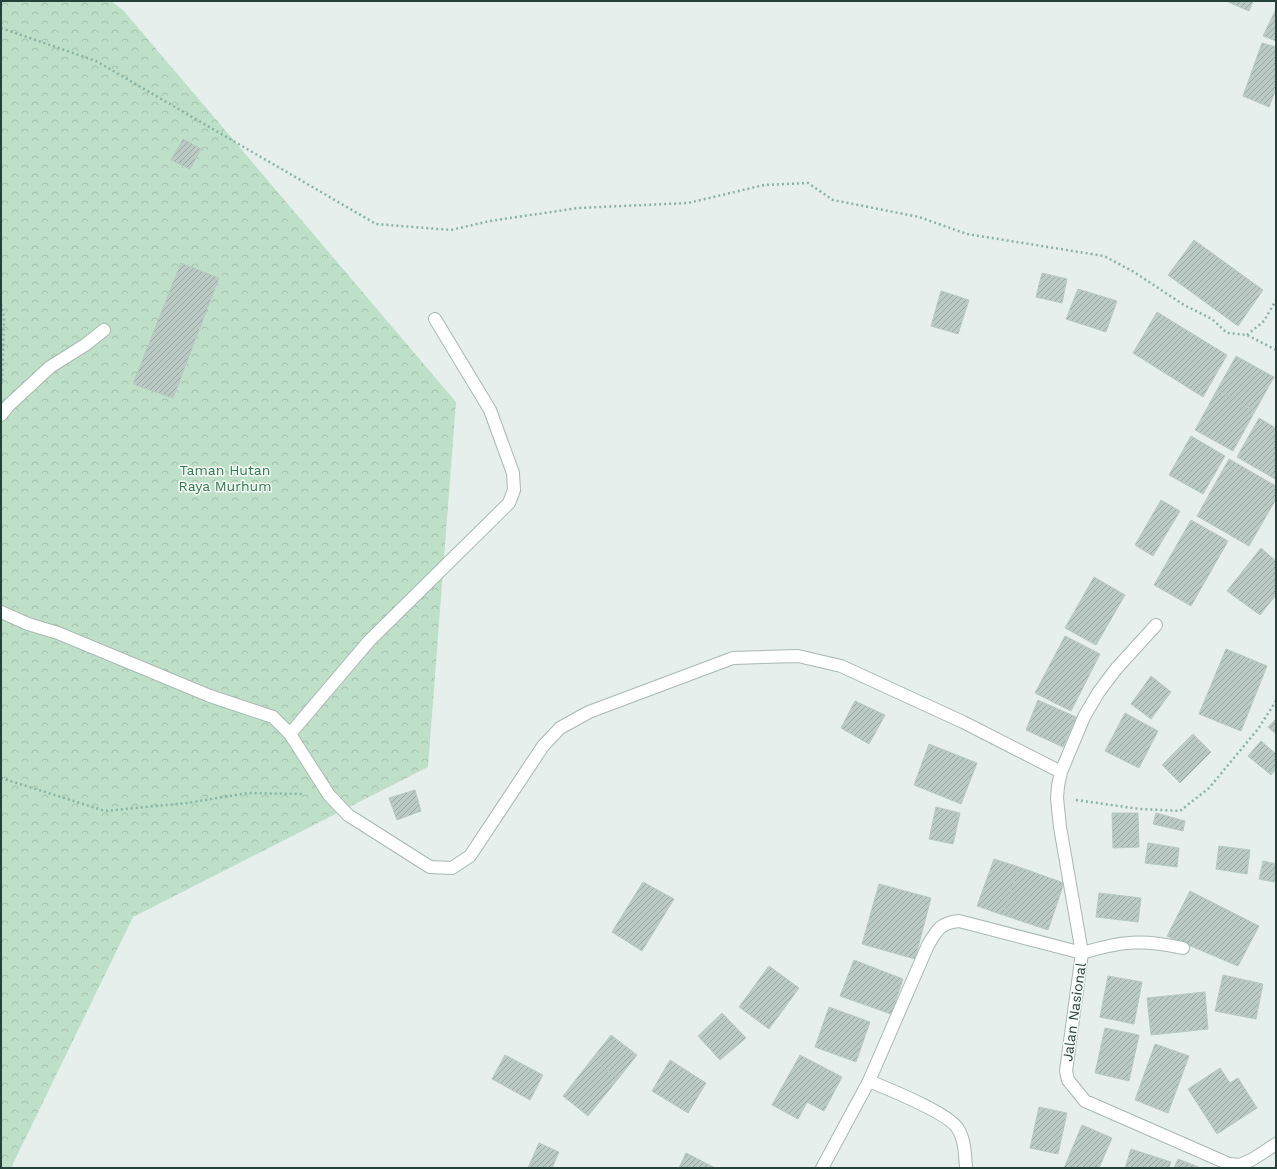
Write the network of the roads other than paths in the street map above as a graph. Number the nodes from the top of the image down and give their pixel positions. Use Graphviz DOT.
graph roads {
  1 [pos="435,319"];
  2 [pos="104,330"];
  3 [pos="1,415"];
  4 [pos="1,612"];
  5 [pos="1156,625"];
  6 [pos="290,734"];
  7 [pos="1061,772"];
  8 [pos="1183,948"];
  9 [pos="1082,953"];
  10 [pos="869,1081"];
  11 [pos="1276,1144"];
  12 [pos="822,1168"];
  13 [pos="966,1168"];
  1 -- 6 [label="street"];
  2 -- 3 [label="street"];
  4 -- 6 [label="street"];
  5 -- 7 [label="street"];
  6 -- 7 [label="street"];
  7 -- 9 [label="street"];
  8 -- 9 [label="street, Jalan Nasional"];
  9 -- 10 [label="street"];
  9 -- 11 [label="street, Jalan Nasional"];
  10 -- 12 [label="street"];
  10 -- 13 [label="street"];
}
